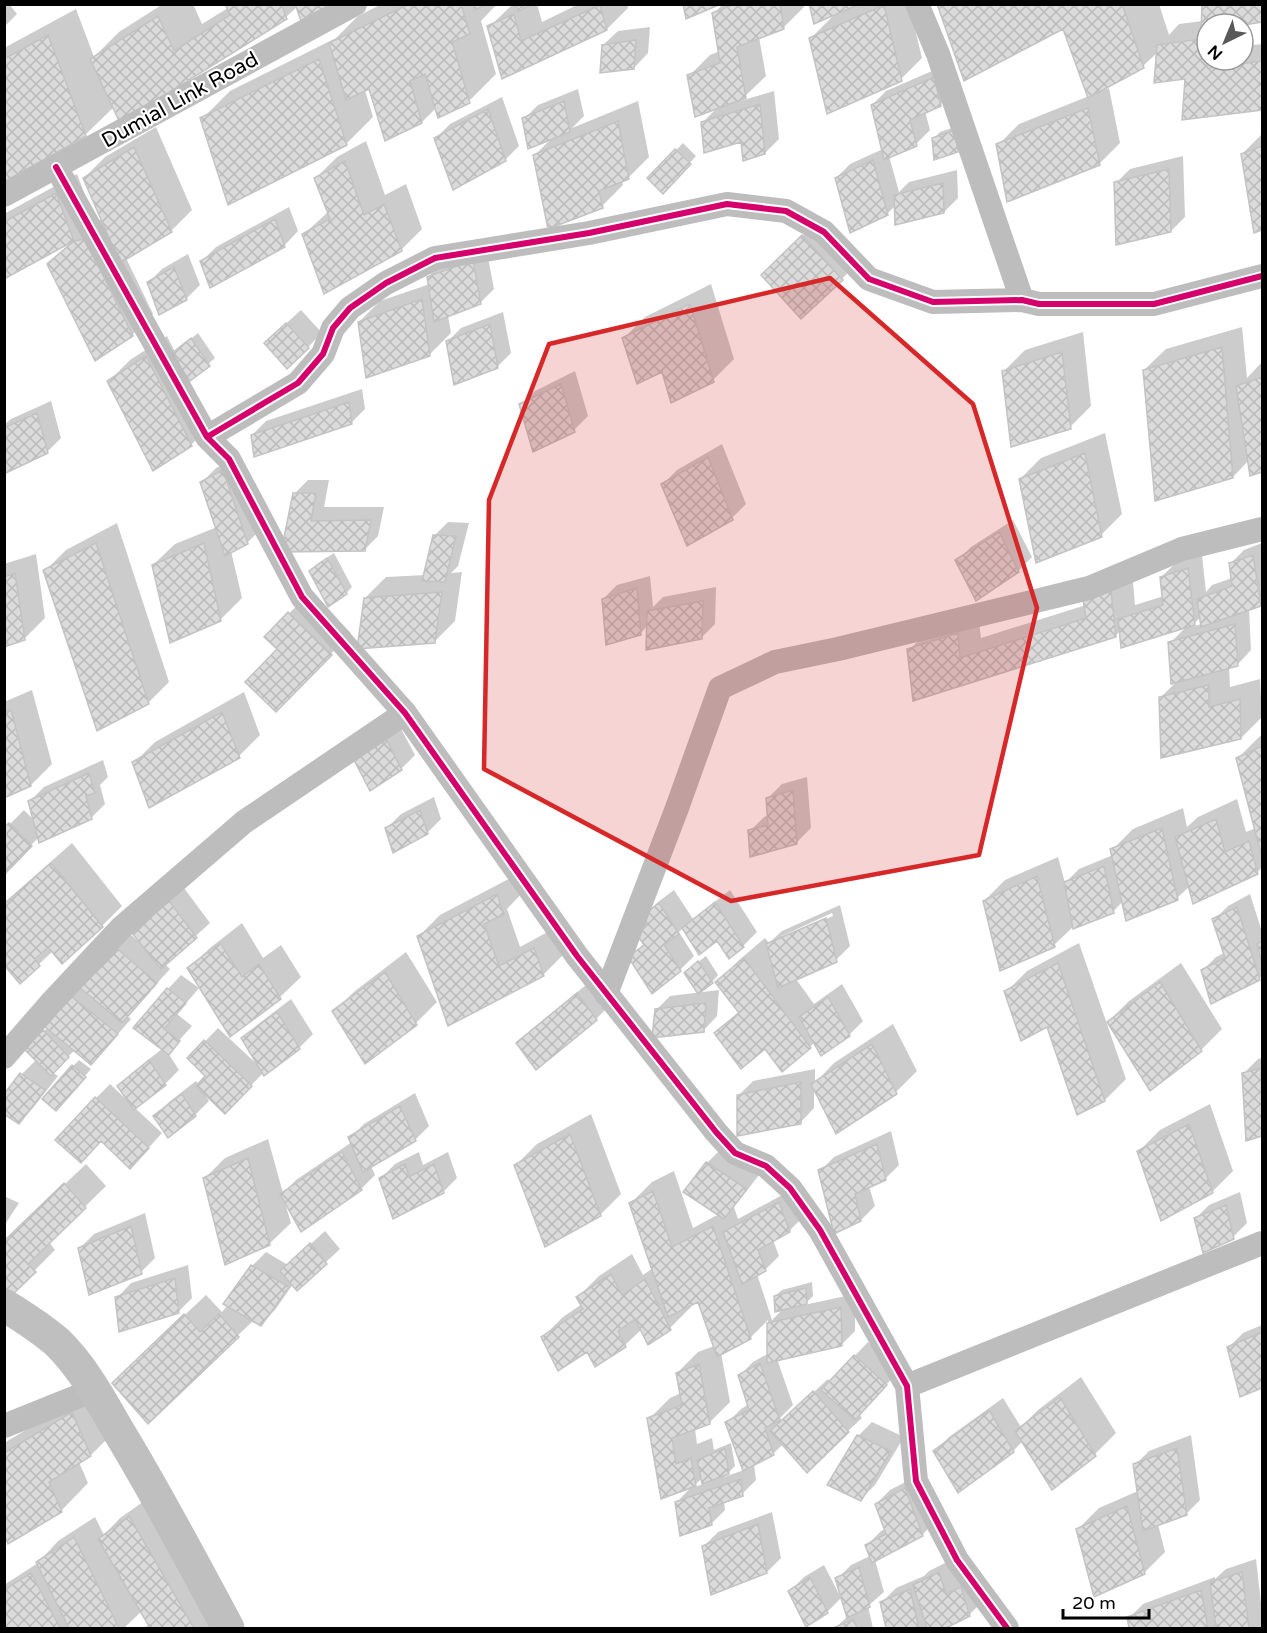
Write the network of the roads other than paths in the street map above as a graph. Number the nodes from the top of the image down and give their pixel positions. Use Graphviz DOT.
graph roads {
  1 [pos="355,4"];
  2 [pos="918,4"];
  3 [pos="56,167"];
  4 [pos="4,195"];
  5 [pos="1263,276"];
  6 [pos="1022,300"];
  7 [pos="207,436"];
  8 [pos="1263,529"];
  9 [pos="405,713"];
  10 [pos="606,994"];
  11 [pos="4,1057"];
  12 [pos="1263,1243"];
  13 [pos="4,1305"];
  14 [pos="907,1386"];
  15 [pos="94,1390"];
  16 [pos="4,1426"];
  17 [pos="228,1629"];
  18 [pos="1007,1629"];
  1 -- 3 [label="street, Dumial Link Road"];
  2 -- 6 [label="street"];
  3 -- 4 [label="street, Dumial Link Road"];
  3 -- 7 [label="street"];
  5 -- 6 [label="street"];
  6 -- 7 [label="street"];
  7 -- 9 [label="street"];
  8 -- 10 [label="street"];
  9 -- 10 [label="street"];
  9 -- 11 [label="street"];
  10 -- 14 [label="street"];
  12 -- 14 [label="street"];
  13 -- 15 [label="main road"];
  14 -- 18 [label="street"];
  15 -- 16 [label="street"];
  15 -- 17 [label="main road"];
}
